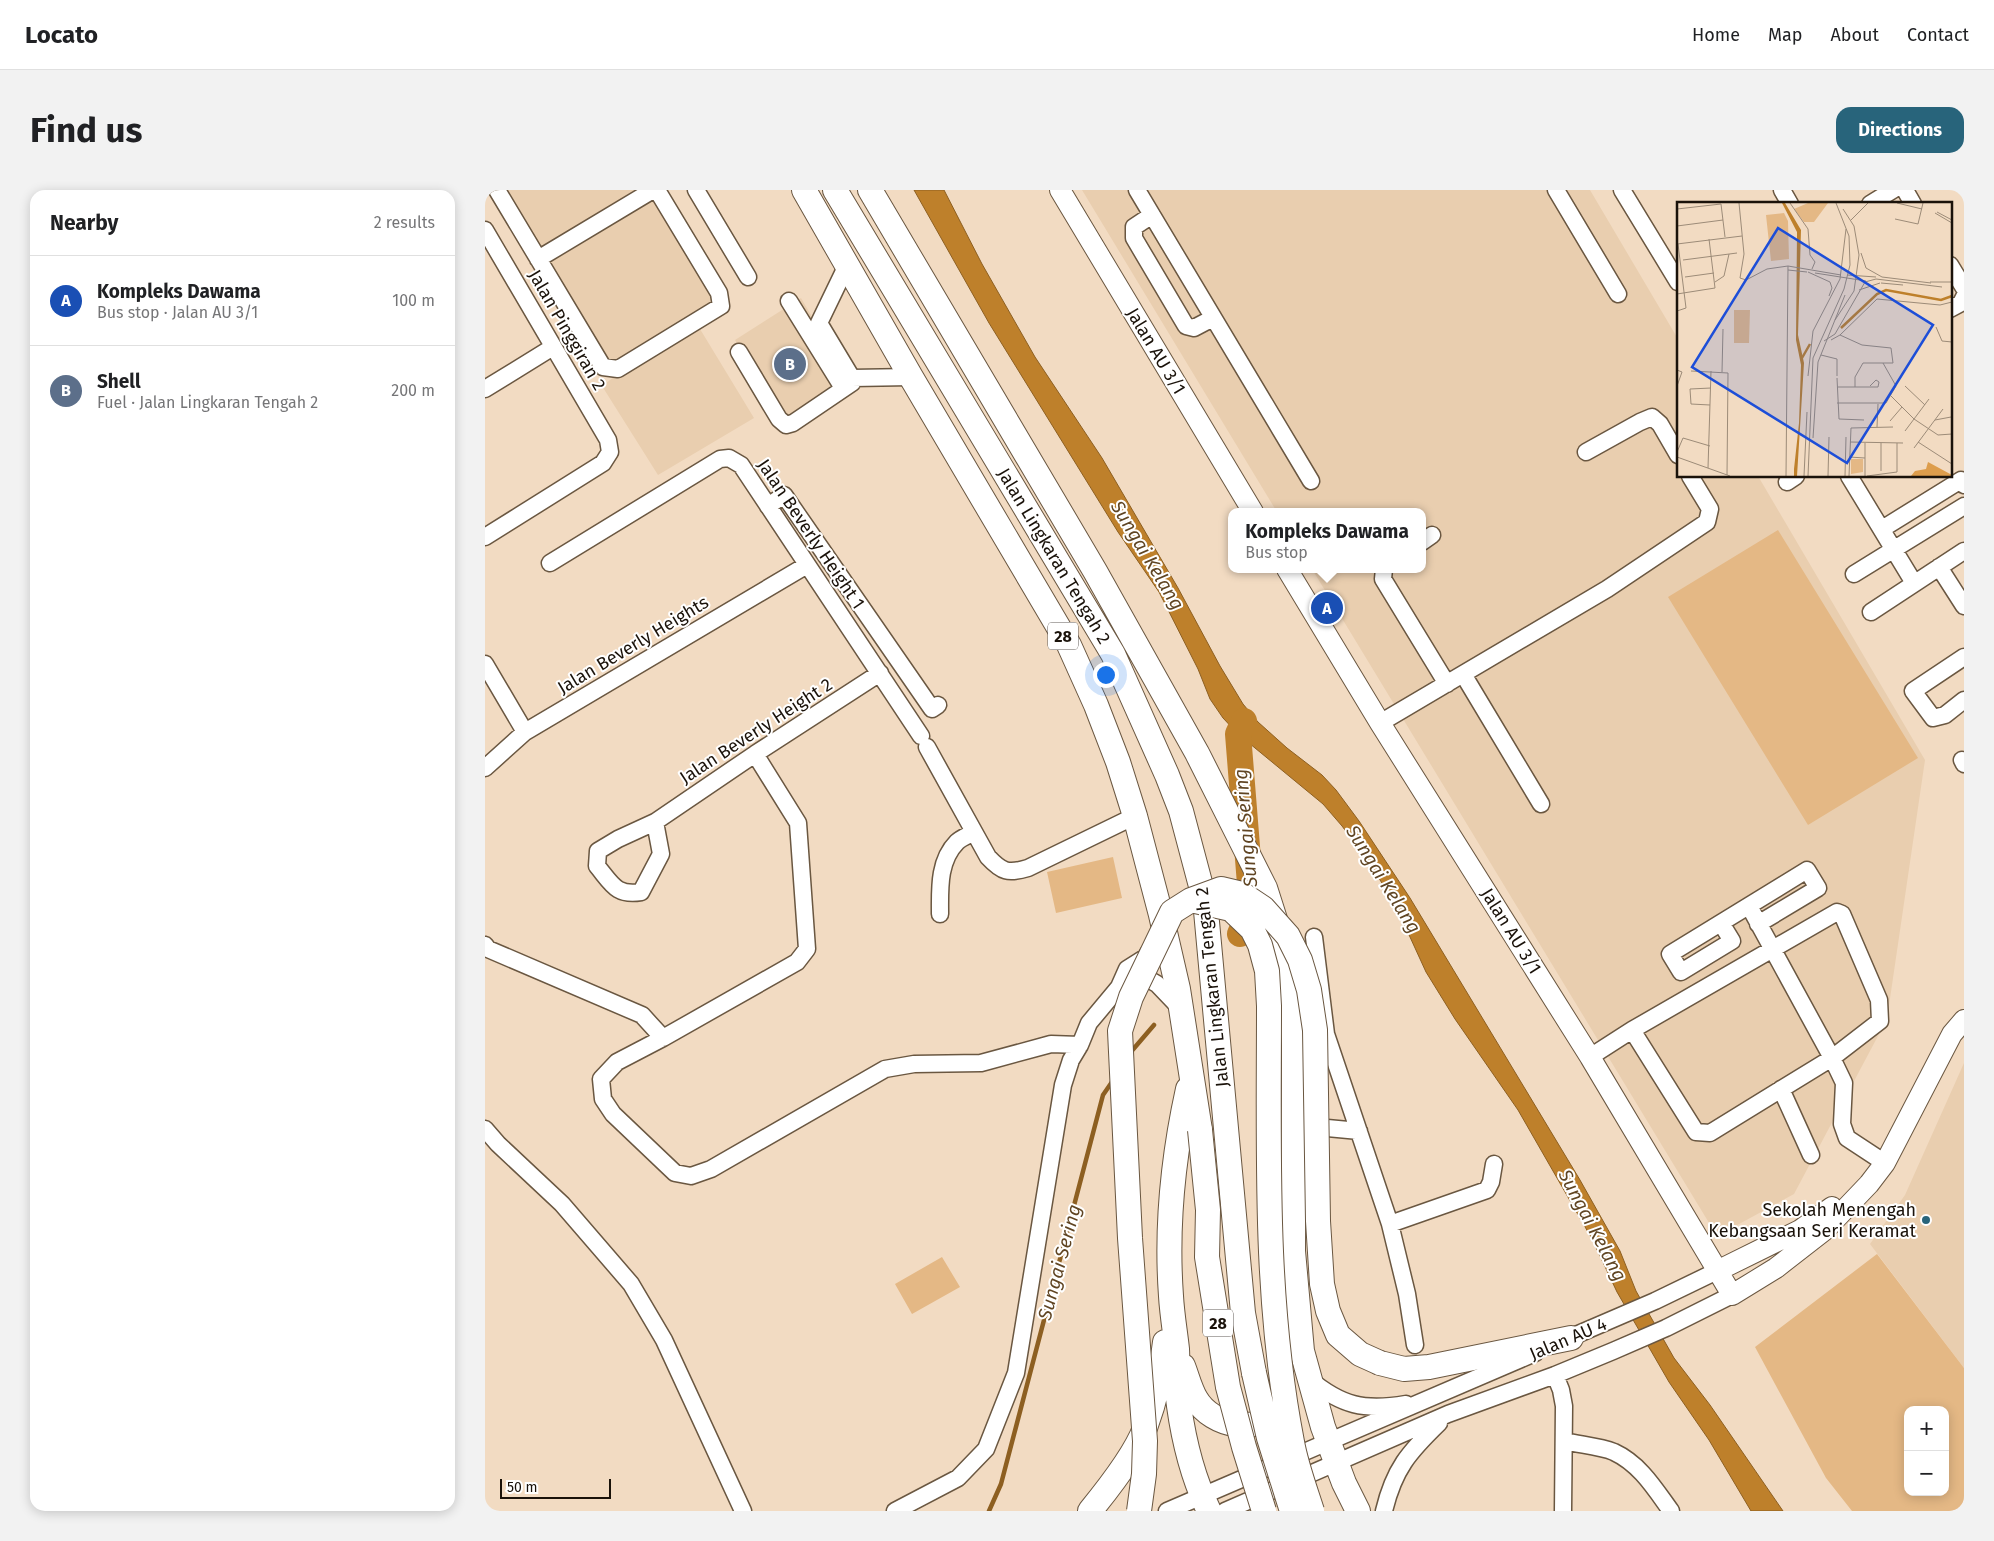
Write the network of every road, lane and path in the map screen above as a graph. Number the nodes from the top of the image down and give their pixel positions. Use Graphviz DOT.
graph roads {
  1 [pos="497,190"];
  2 [pos="655,190"];
  3 [pos="696,190"];
  4 [pos="804,190"];
  5 [pos="835,190"];
  6 [pos="870,190"];
  7 [pos="1060,190"];
  8 [pos="1137,190"];
  9 [pos="1556,190"];
  10 [pos="1622,190"];
  11 [pos="1782,190"];
  12 [pos="1893,190"];
  13 [pos="1905,190"];
  14 [pos="1790,202"];
  15 [pos="1873,202"];
  16 [pos="1912,202"];
  17 [pos="1152,215"];
  18 [pos="487,239"];
  19 [pos="538,259"];
  20 [pos="847,265"];
  21 [pos="1951,267"];
  22 [pos="747,277"];
  23 [pos="1677,280"];
  24 [pos="1964,288"];
  25 [pos="1618,294"];
  26 [pos="1964,297"];
  27 [pos="789,301"];
  28 [pos="1951,309"];
  29 [pos="1213,318"];
  30 [pos="553,347"];
  31 [pos="739,352"];
  32 [pos="911,377"];
  33 [pos="848,383"];
  34 [pos="485,389"];
  35 [pos="1586,452"];
  36 [pos="1677,453"];
  37 [pos="1691,478"];
  38 [pos="1850,478"];
  39 [pos="1311,481"];
  40 [pos="1964,484"];
  41 [pos="768,506"];
  42 [pos="1964,506"];
  43 [pos="1251,508"];
  44 [pos="1882,529"];
  45 [pos="485,537"];
  46 [pos="1894,549"];
  47 [pos="1964,551"];
  48 [pos="550,563"];
  49 [pos="807,565"];
  50 [pos="1939,567"];
  51 [pos="1289,573"];
  52 [pos="1384,573"];
  53 [pos="1854,574"];
  54 [pos="1915,583"];
  55 [pos="1964,606"];
  56 [pos="1871,612"];
  57 [pos="1964,657"];
  58 [pos="485,664"];
  59 [pos="880,674"];
  60 [pos="1463,674"];
  61 [pos="1447,684"];
  62 [pos="1964,700"];
  63 [pos="938,705"];
  64 [pos="1380,724"];
  65 [pos="525,732"];
  66 [pos="755,754"];
  67 [pos="485,768"];
  68 [pos="1541,804"];
  69 [pos="1135,816"];
  70 [pos="655,822"];
  71 [pos="974,832"];
  72 [pos="1191,900"];
  73 [pos="1749,906"];
  74 [pos="940,914"];
  75 [pos="1161,915"];
  76 [pos="1721,923"];
  77 [pos="1758,924"];
  78 [pos="1315,937"];
  79 [pos="485,945"];
  80 [pos="1772,949"];
  81 [pos="1119,987"];
  82 [pos="1180,1008"];
  83 [pos="1964,1020"];
  84 [pos="1632,1030"];
  85 [pos="663,1038"];
  86 [pos="1080,1045"];
  87 [pos="1589,1057"];
  88 [pos="1833,1058"];
  89 [pos="1191,1078"];
  90 [pos="1781,1089"];
  91 [pos="1293,1125"];
  92 [pos="485,1129"];
  93 [pos="1359,1131"];
  94 [pos="1811,1155"];
  95 [pos="1880,1160"];
  96 [pos="1494,1164"];
  97 [pos="1390,1224"];
  98 [pos="1717,1271"];
  99 [pos="1732,1295"];
  100 [pos="1171,1296"];
  101 [pos="1571,1338"];
  102 [pos="1415,1346"];
  103 [pos="1177,1350"];
  104 [pos="1302,1351"];
  105 [pos="1555,1375"];
  106 [pos="1309,1379"];
  107 [pos="1428,1400"];
  108 [pos="1448,1414"];
  109 [pos="1564,1441"];
  110 [pos="1332,1453"];
  111 [pos="1205,1504"];
  112 [pos="743,1511"];
  113 [pos="895,1511"];
  114 [pos="1090,1511"];
  115 [pos="1139,1511"];
  116 [pos="1167,1511"];
  117 [pos="1225,1511"];
  118 [pos="1264,1511"];
  119 [pos="1292,1511"];
  120 [pos="1312,1511"];
  121 [pos="1358,1511"];
  122 [pos="1384,1511"];
  123 [pos="1563,1511"];
  124 [pos="1671,1511"];
  1 -- 19 [label="street, Jalan Pinggiran 2"];
  2 -- 19 [label="street"];
  2 -- 19 [label="street, Jalan Pinggiran 2"];
  3 -- 22 [label="street"];
  4 -- 20 [label="highway, Jalan Lingkaran Tengah 2 / 28"];
  5 -- 119 [label="highway, Jalan Lingkaran Tengah 2 / 28, bridge"];
  6 -- 91 [label="highway, bridge"];
  7 -- 43 [label="main road, Jalan AU 3/1"];
  8 -- 17 [label="street"];
  9 -- 25 [label="street"];
  10 -- 23 [label="street"];
  11 -- 14 [label="street"];
  12 -- 15 [label="street"];
  13 -- 16 [label="street"];
  17 -- 29 [label="street"];
  17 -- 29 [label="street"];
  18 -- 30 [label="street, Jalan Pinggiran 2"];
  20 -- 32 [label="highway, Jalan Lingkaran Tengah 2 / 28"];
  20 -- 33 [label="street"];
  21 -- 24 [label="street"];
  26 -- 28 [label="street"];
  27 -- 33 [label="street"];
  29 -- 39 [label="street"];
  30 -- 34 [label="street"];
  30 -- 45 [label="street, Jalan Pinggiran 2"];
  31 -- 33 [label="street"];
  32 -- 33 [label="street"];
  32 -- 69 [label="highway, Jalan Lingkaran Tengah 2 / 28"];
  35 -- 36 [label="street"];
  37 -- 60 [label="street"];
  38 -- 44 [label="street"];
  40 -- 44 [label="street"];
  41 -- 48 [label="street, Jalan Beverly Height 1"];
  41 -- 49 [label="street, Jalan Beverly Height 1"];
  41 -- 63 [label="street"];
  42 -- 46 [label="street"];
  44 -- 46 [label="street"];
  46 -- 53 [label="street"];
  46 -- 54 [label="street"];
  47 -- 50 [label="street"];
  49 -- 59 [label="street, Jalan Beverly Height 1"];
  49 -- 65 [label="street, Jalan Beverly Heights"];
  50 -- 54 [label="street"];
  50 -- 55 [label="street"];
  51 -- 64 [label="main road, Jalan AU 3/1"];
  52 -- 61 [label="street"];
  54 -- 56 [label="street"];
  57 -- 62 [label="street"];
  58 -- 65 [label="street"];
  59 -- 66 [label="street, Jalan Beverly Height 2"];
  59 -- 71 [label="street, Jalan Beverly Height 1"];
  60 -- 61 [label="street"];
  60 -- 68 [label="street"];
  61 -- 64 [label="street"];
  64 -- 87 [label="main road, Jalan AU 3/1"];
  65 -- 67 [label="street, Jalan Beverly Heights"];
  66 -- 70 [label="street, Jalan Beverly Height 2"];
  66 -- 85 [label="street"];
  69 -- 71 [label="street, Jalan Beverly Height 1"];
  69 -- 75 [label="highway, Jalan Lingkaran Tengah 2 / 28"];
  70 -- 70 [label="street, Jalan Beverly Height 2"];
  71 -- 74 [label="street"];
  72 -- 101 [label="highway, bridge"];
  72 -- 115 [label="highway, bridge"];
  72 -- 120 [label="highway, bridge"];
  73 -- 76 [label="street"];
  73 -- 77 [label="street"];
  73 -- 77 [label="street"];
  75 -- 81 [label="street"];
  75 -- 82 [label="highway, Jalan Lingkaran Tengah 2 / 28"];
  77 -- 80 [label="street"];
  78 -- 93 [label="street"];
  79 -- 85 [label="street"];
  80 -- 84 [label="street"];
  80 -- 88 [label="street"];
  80 -- 88 [label="street"];
  81 -- 82 [label="street"];
  81 -- 86 [label="street"];
  82 -- 89 [label="highway, Jalan Lingkaran Tengah 2 / 28"];
  83 -- 95 [label="main road, Jalan AU 4"];
  84 -- 87 [label="street"];
  84 -- 90 [label="street"];
  85 -- 86 [label="street"];
  86 -- 113 [label="street"];
  87 -- 98 [label="main road, Jalan AU 3/1"];
  88 -- 90 [label="street"];
  88 -- 95 [label="street"];
  89 -- 100 [label="highway"];
  89 -- 118 [label="highway, Jalan Lingkaran Tengah 2 / 28, bridge"];
  90 -- 94 [label="street"];
  91 -- 93 [label="street"];
  91 -- 104 [label="highway"];
  92 -- 112 [label="street"];
  93 -- 97 [label="street"];
  95 -- 98 [label="main road, Jalan AU 4"];
  95 -- 99 [label="main road, Jalan AU 4"];
  96 -- 97 [label="street"];
  97 -- 102 [label="street"];
  98 -- 99 [label="main road, Jalan AU 3/1"];
  98 -- 101 [label="street, Jalan AU 4"];
  99 -- 105 [label="street, Jalan AU 4"];
  100 -- 103 [label="highway"];
  100 -- 114 [label="highway"];
  101 -- 107 [label="street, Jalan AU 4"];
  103 -- 104 [label="highway"];
  103 -- 111 [label="highway"];
  104 -- 106 [label="highway"];
  105 -- 108 [label="street, Jalan AU 4"];
  105 -- 109 [label="street"];
  106 -- 107 [label="street"];
  106 -- 110 [label="highway"];
  107 -- 110 [label="street, Jalan AU 4"];
  108 -- 110 [label="street, Jalan AU 4"];
  108 -- 122 [label="street"];
  109 -- 123 [label="street"];
  109 -- 124 [label="street"];
  110 -- 111 [label="street, Jalan AU 4"];
  110 -- 117 [label="street, Jalan AU 4"];
  110 -- 121 [label="highway"];
  111 -- 116 [label="street, Jalan AU 4"];
}
